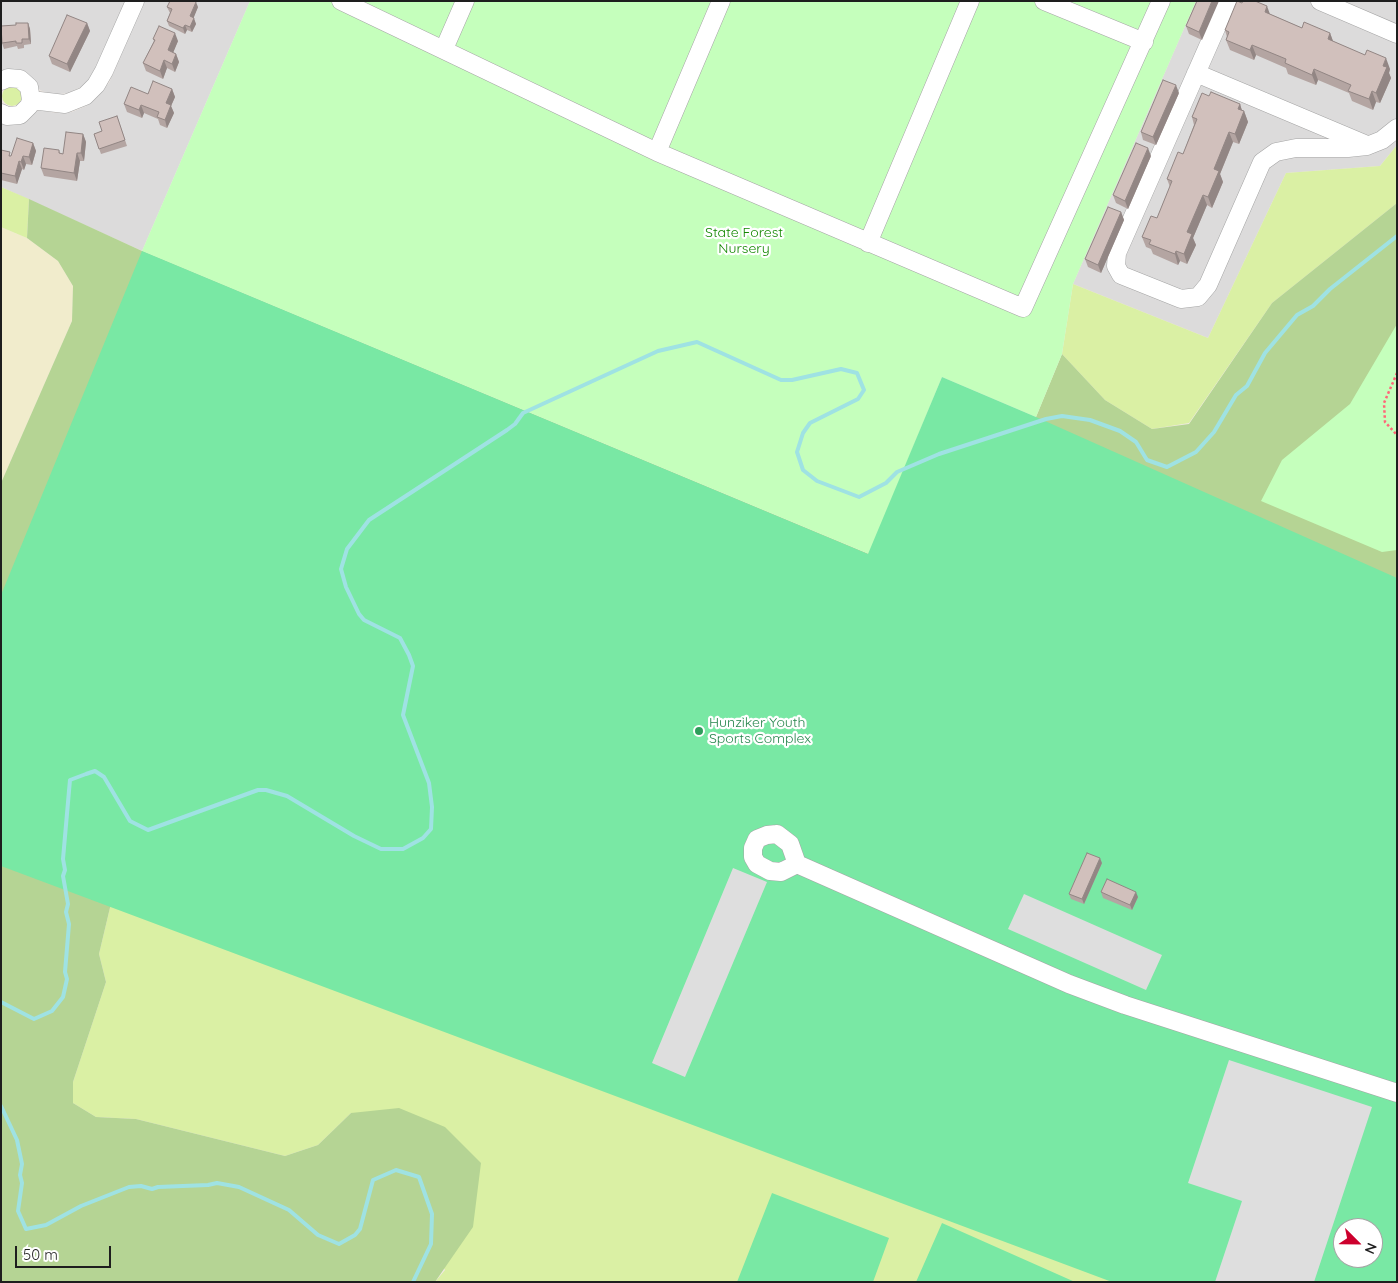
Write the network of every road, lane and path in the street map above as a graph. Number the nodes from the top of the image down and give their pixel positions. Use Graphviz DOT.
graph roads {
  1 [pos="135,1"];
  2 [pos="341,1"];
  3 [pos="465,1"];
  4 [pos="721,1"];
  5 [pos="970,1"];
  6 [pos="1044,1"];
  7 [pos="1161,1"];
  8 [pos="1228,1"];
  9 [pos="1320,1"];
  10 [pos="1397,34"];
  11 [pos="1144,42"];
  12 [pos="444,49"];
  13 [pos="1196,73"];
  14 [pos="1,81"];
  15 [pos="31,100"];
  16 [pos="1,113"];
  17 [pos="1397,128"];
  18 [pos="1367,146"];
  19 [pos="657,152"];
  20 [pos="868,243"];
  21 [pos="1397,373"];
  22 [pos="1397,435"];
  23 [pos="797,864"];
  24 [pos="1397,1093"];
  1 -- 15 [label="street"];
  2 -- 12 [label="street"];
  3 -- 12 [label="street"];
  4 -- 19 [label="street"];
  5 -- 20 [label="street"];
  6 -- 11 [label="street"];
  7 -- 11 [label="street"];
  8 -- 13 [label="street"];
  9 -- 10 [label="street"];
  11 -- 20 [label="street"];
  12 -- 19 [label="street"];
  13 -- 18 [label="street"];
  13 -- 18 [label="street"];
  14 -- 15 [label="street"];
  15 -- 16 [label="street"];
  17 -- 18 [label="street"];
  19 -- 20 [label="street"];
  21 -- 22 [label="path"];
  23 -- 24 [label="street"];
}
